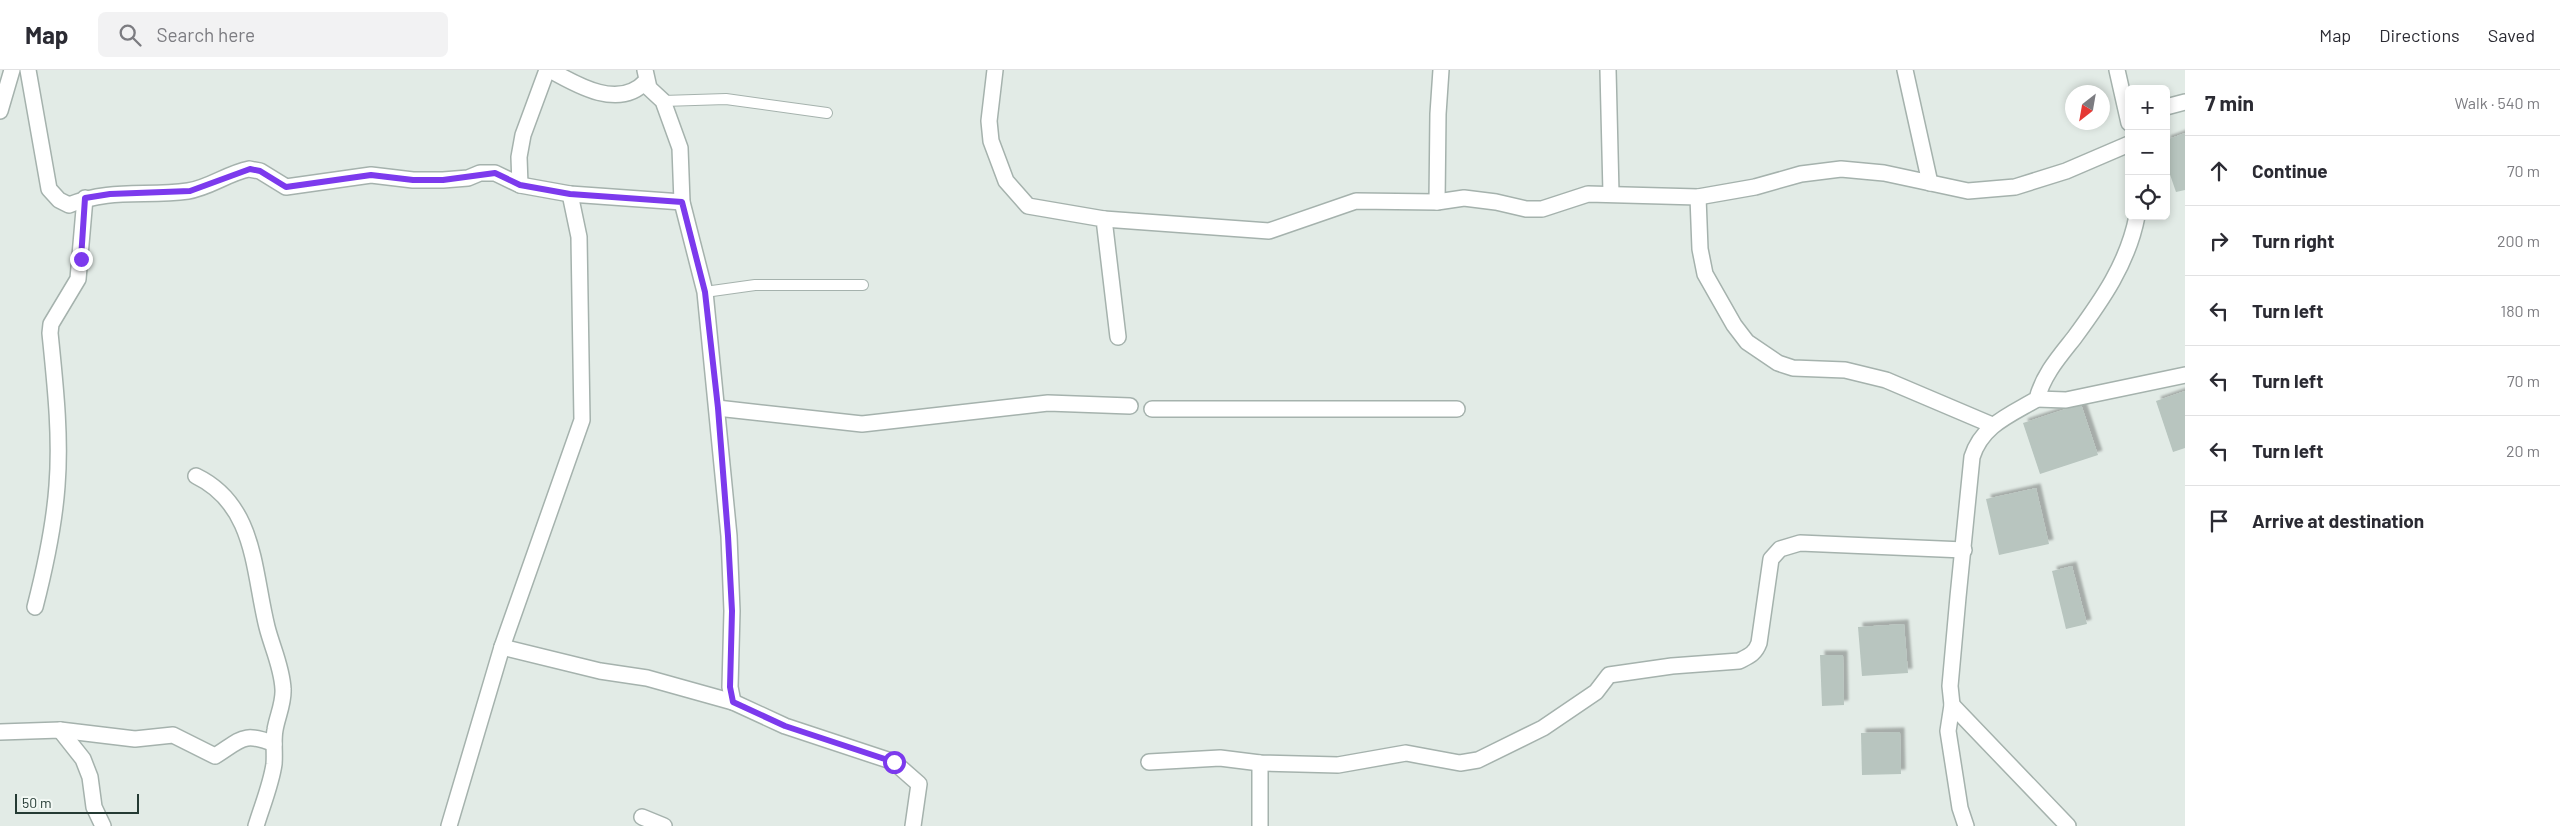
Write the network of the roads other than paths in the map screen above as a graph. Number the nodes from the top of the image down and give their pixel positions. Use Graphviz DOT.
graph roads {
  1 [pos="12,70"];
  2 [pos="28,70"];
  3 [pos="549,70"];
  4 [pos="995,70"];
  5 [pos="1440,70"];
  6 [pos="1608,70"];
  7 [pos="1905,70"];
  8 [pos="2117,70"];
  9 [pos="646,76"];
  10 [pos="663,101"];
  11 [pos="2185,102"];
  12 [pos="2125,104"];
  13 [pos="2170,106"];
  14 [pos="0,111"];
  15 [pos="826,113"];
  16 [pos="2125,146"];
  17 [pos="1930,183"];
  18 [pos="520,185"];
  19 [pos="570,194"];
  20 [pos="1611,194"];
  21 [pos="1698,197"];
  22 [pos="85,198"];
  23 [pos="682,202"];
  24 [pos="1437,202"];
  25 [pos="1104,219"];
  26 [pos="2136,220"];
  27 [pos="863,285"];
  28 [pos="705,292"];
  29 [pos="1118,337"];
  30 [pos="2185,375"];
  31 [pos="2037,399"];
  32 [pos="1130,406"];
  33 [pos="718,408"];
  34 [pos="1152,409"];
  35 [pos="1456,409"];
  36 [pos="1992,425"];
  37 [pos="196,476"];
  38 [pos="1964,550"];
  39 [pos="35,607"];
  40 [pos="502,647"];
  41 [pos="733,702"];
  42 [pos="1952,705"];
  43 [pos="60,730"];
  44 [pos="0,732"];
  45 [pos="274,744"];
  46 [pos="1149,762"];
  47 [pos="1260,764"];
  48 [pos="642,818"];
  49 [pos="102,826"];
  50 [pos="256,826"];
  51 [pos="449,826"];
  52 [pos="664,826"];
  53 [pos="913,826"];
  54 [pos="1260,826"];
  55 [pos="1966,826"];
  56 [pos="2068,826"];
  1 -- 14 [label="street"];
  2 -- 22 [label="street"];
  3 -- 9 [label="street"];
  3 -- 18 [label="street"];
  4 -- 25 [label="street"];
  5 -- 24 [label="street"];
  6 -- 20 [label="street"];
  7 -- 17 [label="street"];
  8 -- 12 [label="street"];
  9 -- 10 [label="street"];
  10 -- 15 [label="lane"];
  10 -- 23 [label="street"];
  11 -- 13 [label="street"];
  16 -- 17 [label="street"];
  17 -- 21 [label="street"];
  18 -- 19 [label="street"];
  18 -- 22 [label="street"];
  19 -- 23 [label="street"];
  19 -- 40 [label="street"];
  20 -- 21 [label="street"];
  20 -- 24 [label="street"];
  21 -- 36 [label="street"];
  22 -- 39 [label="street"];
  23 -- 28 [label="street"];
  24 -- 25 [label="street"];
  25 -- 29 [label="street"];
  26 -- 31 [label="street"];
  27 -- 28 [label="lane"];
  28 -- 33 [label="street"];
  30 -- 31 [label="street"];
  31 -- 36 [label="street"];
  32 -- 33 [label="street"];
  33 -- 41 [label="street"];
  34 -- 35 [label="street"];
  36 -- 38 [label="street"];
  37 -- 45 [label="street"];
  38 -- 42 [label="street"];
  38 -- 47 [label="street"];
  40 -- 41 [label="street"];
  40 -- 51 [label="street"];
  41 -- 53 [label="street"];
  42 -- 55 [label="street"];
  42 -- 56 [label="street"];
  43 -- 44 [label="street"];
  43 -- 45 [label="street"];
  43 -- 49 [label="street"];
  45 -- 50 [label="street"];
  46 -- 47 [label="street"];
  47 -- 54 [label="street"];
  48 -- 52 [label="street"];
}
